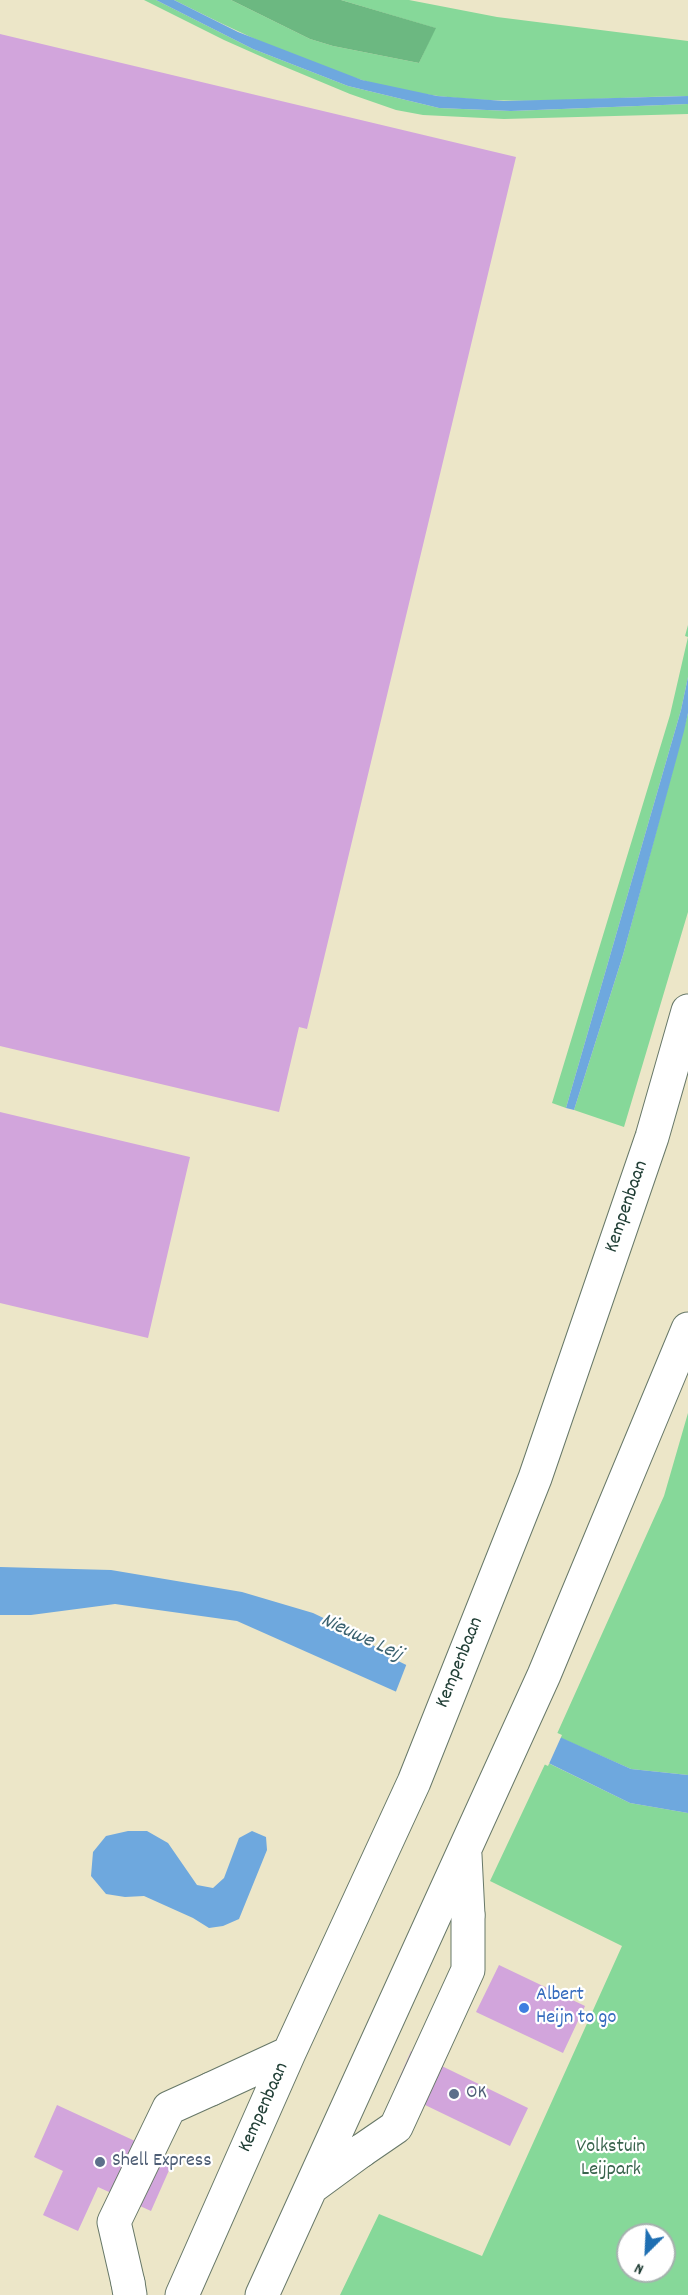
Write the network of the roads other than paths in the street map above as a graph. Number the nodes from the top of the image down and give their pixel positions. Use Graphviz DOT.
graph roads {
  1 [pos="688,1011"];
  2 [pos="688,1329"];
  3 [pos="465,1847"];
  4 [pos="289,2053"];
  5 [pos="311,2188"];
  6 [pos="129,2289"];
  7 [pos="182,2295"];
  8 [pos="262,2295"];
  1 -- 4 [label="main road, Kempenbaan"];
  2 -- 3 [label="main road"];
  3 -- 5 [label="main road"];
  3 -- 5 [label="main road"];
  4 -- 6 [label="main road"];
  4 -- 7 [label="main road, Kempenbaan"];
  5 -- 8 [label="main road"];
}
